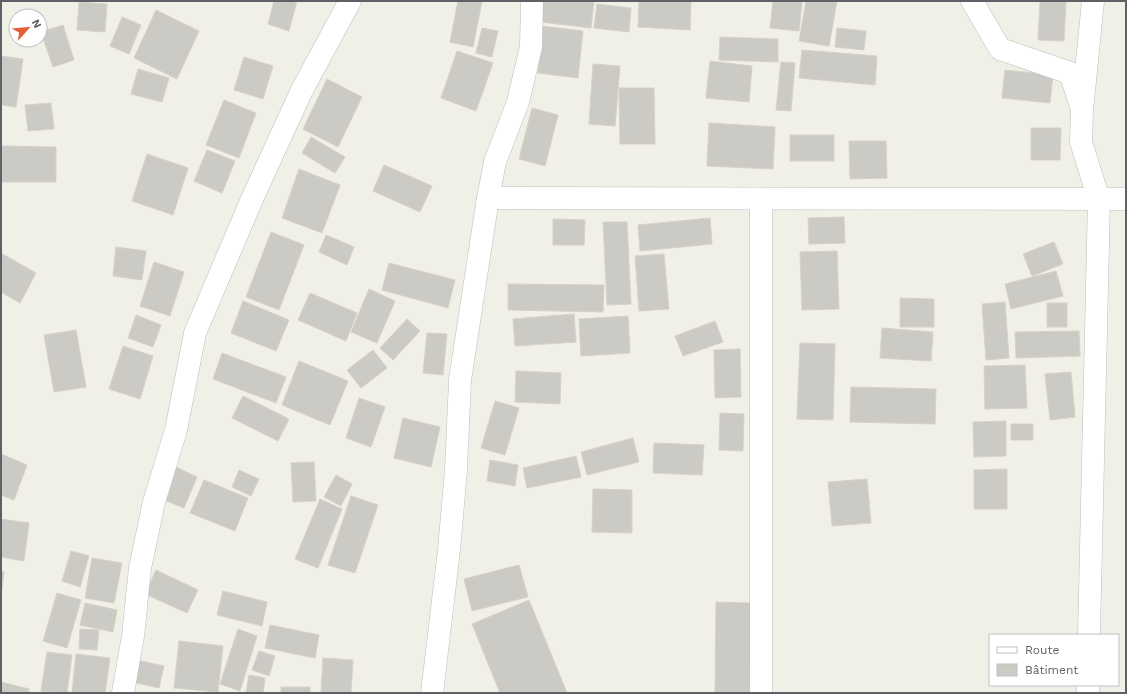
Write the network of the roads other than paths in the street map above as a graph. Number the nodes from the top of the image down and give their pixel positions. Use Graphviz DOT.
graph roads {
  1 [pos="350,1"];
  2 [pos="532,1"];
  3 [pos="972,1"];
  4 [pos="1093,1"];
  5 [pos="1082,109"];
  6 [pos="488,198"];
  7 [pos="761,199"];
  8 [pos="1126,199"];
  9 [pos="1099,200"];
  10 [pos="1089,634"];
  11 [pos="123,693"];
  12 [pos="432,693"];
  13 [pos="761,693"];
  1 -- 11 [label="street"];
  2 -- 6 [label="street"];
  3 -- 5 [label="street"];
  4 -- 5 [label="street"];
  5 -- 9 [label="street"];
  6 -- 7 [label="street"];
  6 -- 12 [label="street"];
  7 -- 9 [label="street"];
  7 -- 13 [label="street"];
  8 -- 9 [label="street"];
  9 -- 10 [label="street"];
}
